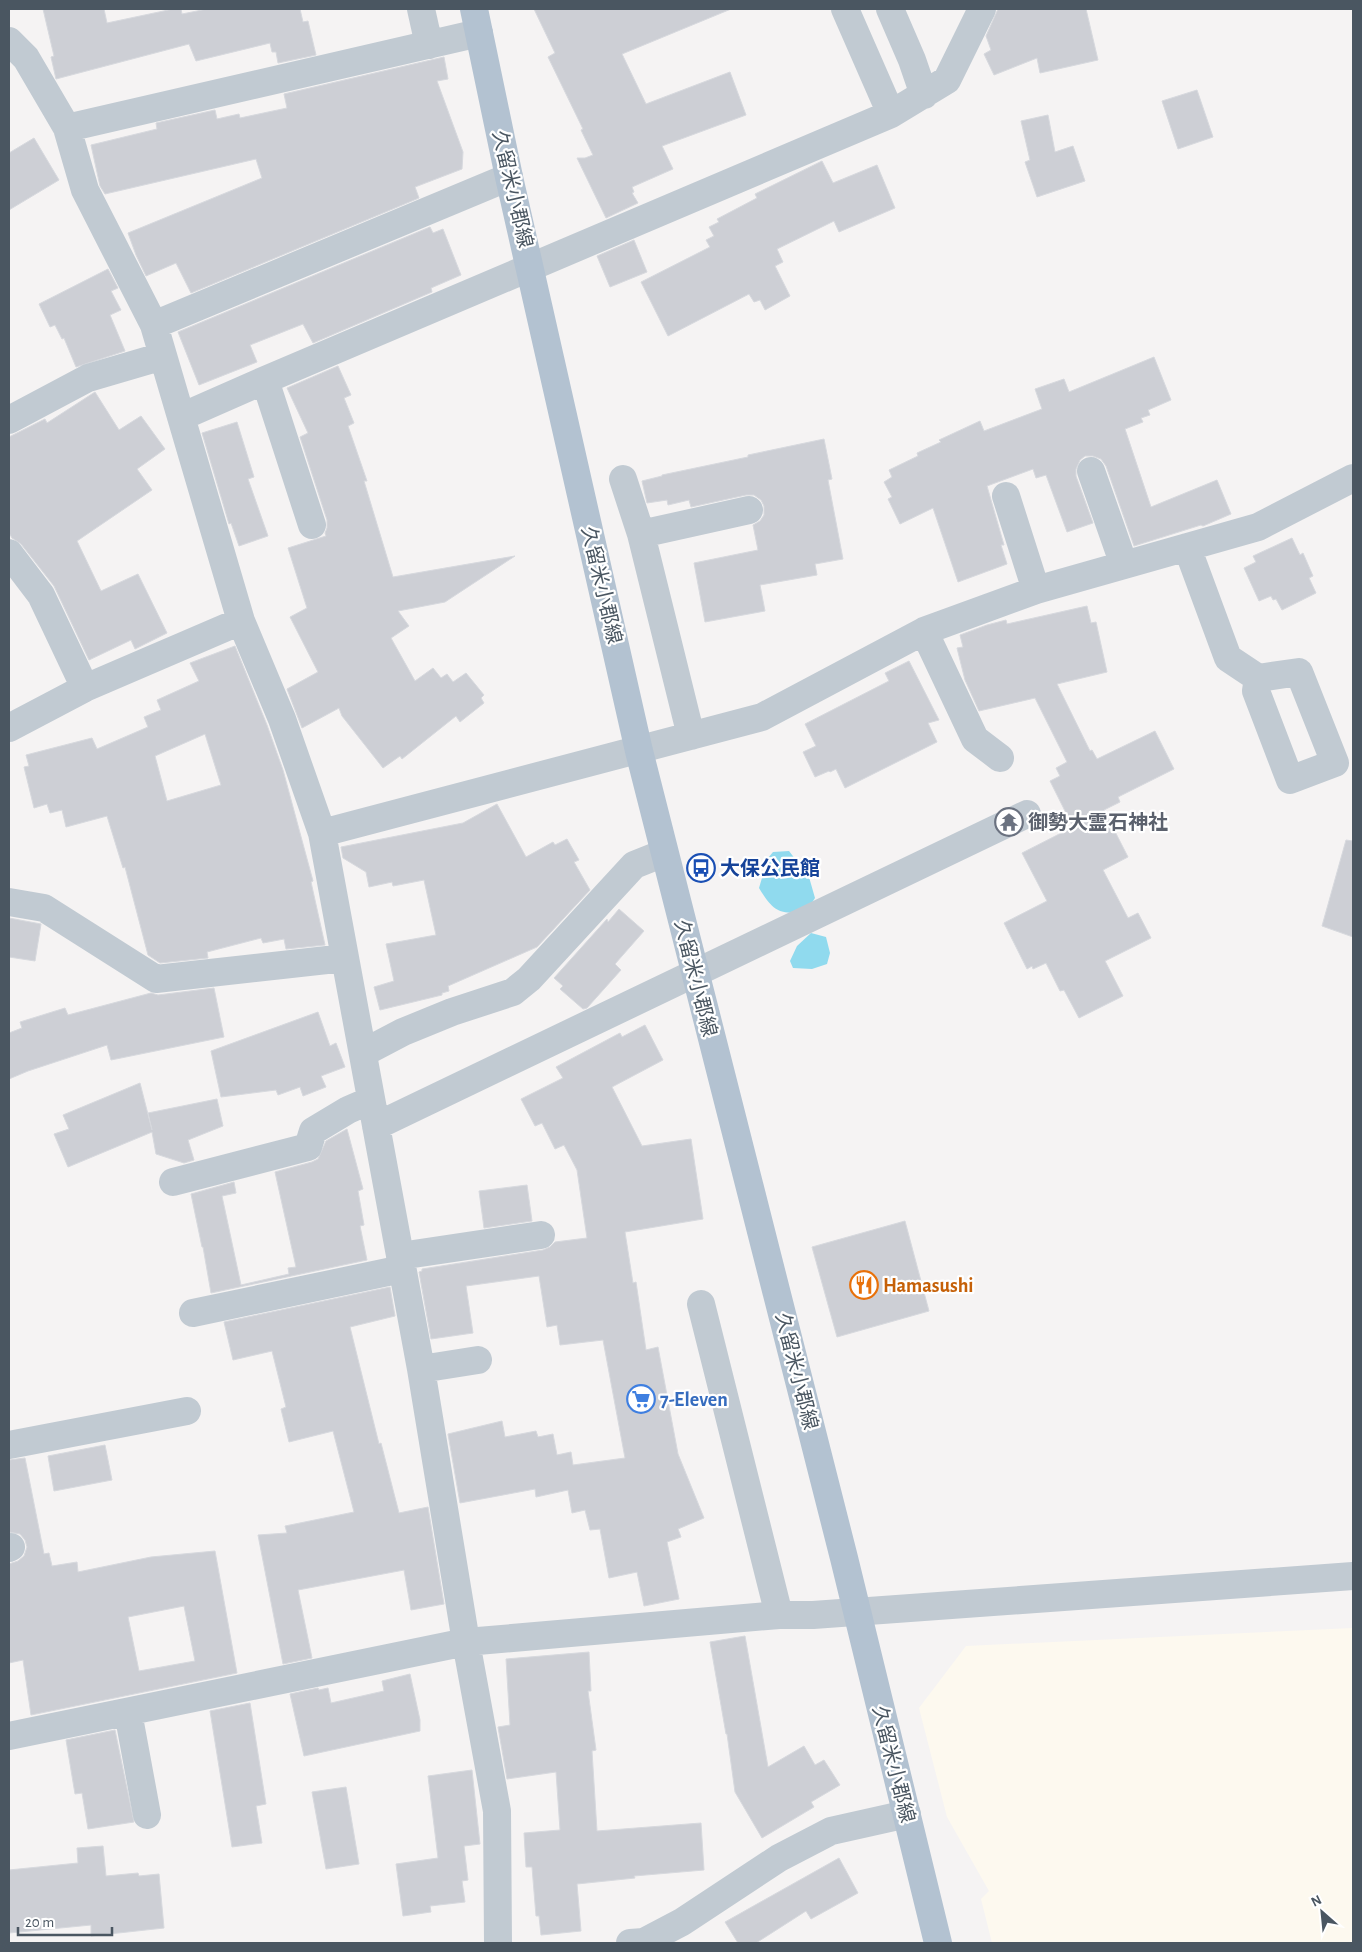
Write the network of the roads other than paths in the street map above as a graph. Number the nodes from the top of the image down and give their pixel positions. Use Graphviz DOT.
graph roads {
  1 [pos="421,9"];
  2 [pos="845,9"];
  3 [pos="890,9"];
  4 [pos="982,9"];
  5 [pos="477,21"];
  6 [pos="9,41"];
  7 [pos="429,45"];
  8 [pos="924,95"];
  9 [pos="891,114"];
  10 [pos="67,128"];
  11 [pos="509,177"];
  12 [pos="531,268"];
  13 [pos="154,326"];
  14 [pos="163,356"];
  15 [pos="265,380"];
  16 [pos="181,418"];
  17 [pos="9,420"];
  18 [pos="1091,472"];
  19 [pos="1353,478"];
  20 [pos="623,479"];
  21 [pos="1006,496"];
  22 [pos="749,510"];
  23 [pos="312,525"];
  24 [pos="641,534"];
  25 [pos="1188,547"];
  26 [pos="9,553"];
  27 [pos="1124,566"];
  28 [pos="1036,590"];
  29 [pos="241,621"];
  30 [pos="924,631"];
  31 [pos="1258,678"];
  32 [pos="85,688"];
  33 [pos="9,728"];
  34 [pos="691,736"];
  35 [pos="639,751"];
  36 [pos="1000,758"];
  37 [pos="1027,814"];
  38 [pos="322,833"];
  39 [pos="664,853"];
  40 [pos="9,902"];
  41 [pos="346,958"];
  42 [pos="695,972"];
  43 [pos="363,1053"];
  44 [pos="374,1113"];
  45 [pos="173,1182"];
  46 [pos="541,1235"];
  47 [pos="401,1262"];
  48 [pos="701,1304"];
  49 [pos="193,1313"];
  50 [pos="478,1360"];
  51 [pos="421,1369"];
  52 [pos="187,1412"];
  53 [pos="9,1445"];
  54 [pos="1353,1576"];
  55 [pos="858,1612"];
  56 [pos="779,1615"];
  57 [pos="466,1642"];
  58 [pos="128,1712"];
  59 [pos="9,1736"];
  60 [pos="906,1814"];
  61 [pos="147,1815"];
  62 [pos="498,1943"];
  63 [pos="630,1943"];
  64 [pos="938,1943"];
  1 -- 7 [label="street"];
  2 -- 9 [label="street"];
  3 -- 8 [label="street"];
  4 -- 8 [label="street"];
  5 -- 7 [label="street"];
  5 -- 11 [label="main road, 久留米小郡線"];
  6 -- 10 [label="street"];
  7 -- 10 [label="street"];
  8 -- 9 [label="street"];
  9 -- 12 [label="street"];
  10 -- 13 [label="street"];
  11 -- 12 [label="main road, 久留米小郡線"];
  11 -- 13 [label="street"];
  12 -- 15 [label="street"];
  12 -- 35 [label="main road, 久留米小郡線"];
  13 -- 14 [label="street"];
  14 -- 16 [label="street"];
  14 -- 17 [label="street"];
  15 -- 16 [label="street"];
  15 -- 23 [label="street"];
  16 -- 29 [label="street"];
  18 -- 27 [label="street"];
  19 -- 25 [label="street"];
  20 -- 24 [label="street"];
  21 -- 28 [label="street"];
  22 -- 24 [label="street"];
  24 -- 34 [label="street"];
  25 -- 27 [label="street"];
  25 -- 31 [label="street"];
  26 -- 32 [label="street"];
  27 -- 28 [label="street"];
  28 -- 30 [label="street"];
  29 -- 32 [label="street"];
  29 -- 38 [label="street"];
  30 -- 34 [label="street"];
  30 -- 36 [label="street"];
  32 -- 33 [label="street"];
  34 -- 35 [label="street"];
  35 -- 38 [label="street"];
  35 -- 39 [label="main road, 久留米小郡線"];
  37 -- 42 [label="street"];
  38 -- 41 [label="street"];
  39 -- 42 [label="main road, 久留米小郡線"];
  39 -- 43 [label="street"];
  40 -- 41 [label="street"];
  41 -- 43 [label="street"];
  42 -- 44 [label="street"];
  42 -- 55 [label="main road, 久留米小郡線"];
  43 -- 44 [label="street"];
  44 -- 45 [label="street"];
  44 -- 47 [label="street"];
  46 -- 47 [label="street"];
  47 -- 49 [label="street"];
  47 -- 51 [label="street"];
  48 -- 56 [label="street"];
  50 -- 51 [label="street"];
  51 -- 57 [label="street"];
  52 -- 53 [label="street"];
  54 -- 55 [label="street"];
  55 -- 56 [label="street"];
  55 -- 60 [label="main road, 久留米小郡線"];
  56 -- 57 [label="street"];
  57 -- 58 [label="street"];
  57 -- 62 [label="street"];
  58 -- 59 [label="street"];
  58 -- 61 [label="street"];
  60 -- 63 [label="street"];
  60 -- 64 [label="main road, 久留米小郡線"];
}
